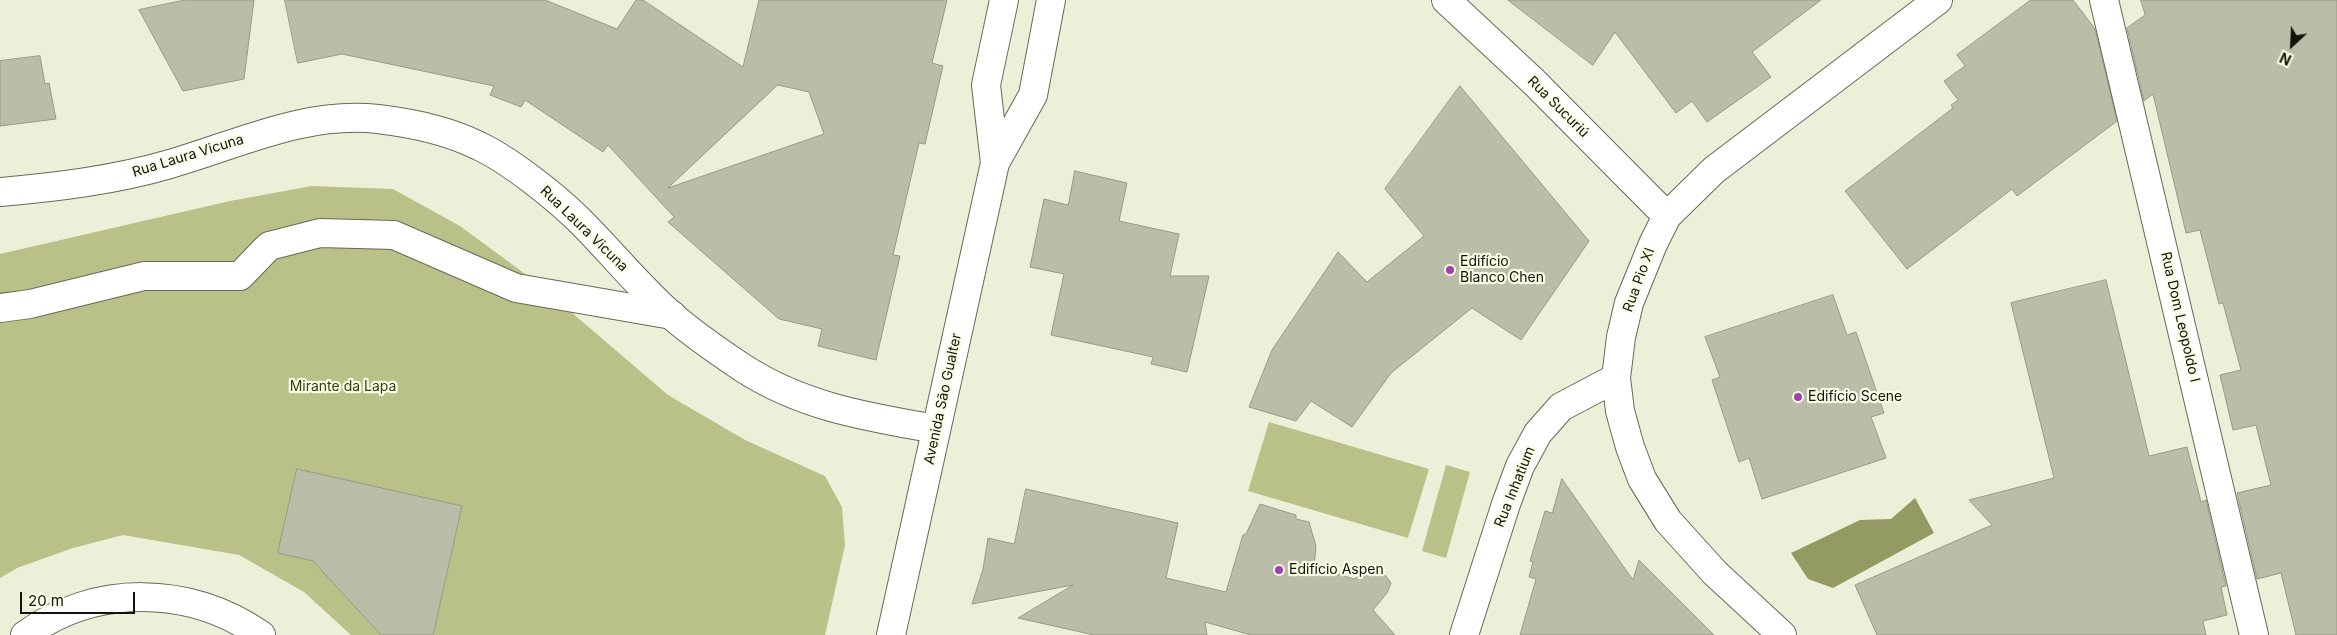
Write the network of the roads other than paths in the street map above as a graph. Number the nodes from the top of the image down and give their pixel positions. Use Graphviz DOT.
graph roads {
  1 [pos="1004,0"];
  2 [pos="1051,0"];
  3 [pos="1446,0"];
  4 [pos="1938,0"];
  5 [pos="2104,0"];
  6 [pos="995,162"];
  7 [pos="0,192"];
  8 [pos="1666,216"];
  9 [pos="0,308"];
  10 [pos="672,315"];
  11 [pos="1616,378"];
  12 [pos="936,429"];
  13 [pos="24,635"];
  14 [pos="260,635"];
  15 [pos="891,635"];
  16 [pos="1464,635"];
  17 [pos="1782,635"];
  18 [pos="2254,635"];
  1 -- 6 [label="street, Avenida São Gualter"];
  2 -- 6 [label="street, Avenida São Gualter"];
  3 -- 8 [label="street, Rua Sucuriú"];
  4 -- 8 [label="street, Rua Pio XI"];
  5 -- 18 [label="street, Rua Dom Leopoldo I"];
  6 -- 12 [label="street, Avenida São Gualter"];
  7 -- 10 [label="street, Rua Laura Vicuna"];
  8 -- 11 [label="street, Rua Pio XI"];
  9 -- 10 [label="street"];
  10 -- 12 [label="street, Rua Laura Vicuna"];
  11 -- 16 [label="street, Rua Inhatium"];
  11 -- 17 [label="street, Rua Pio XI"];
  12 -- 15 [label="street, Avenida São Gualter"];
  13 -- 14 [label="street"];
}
